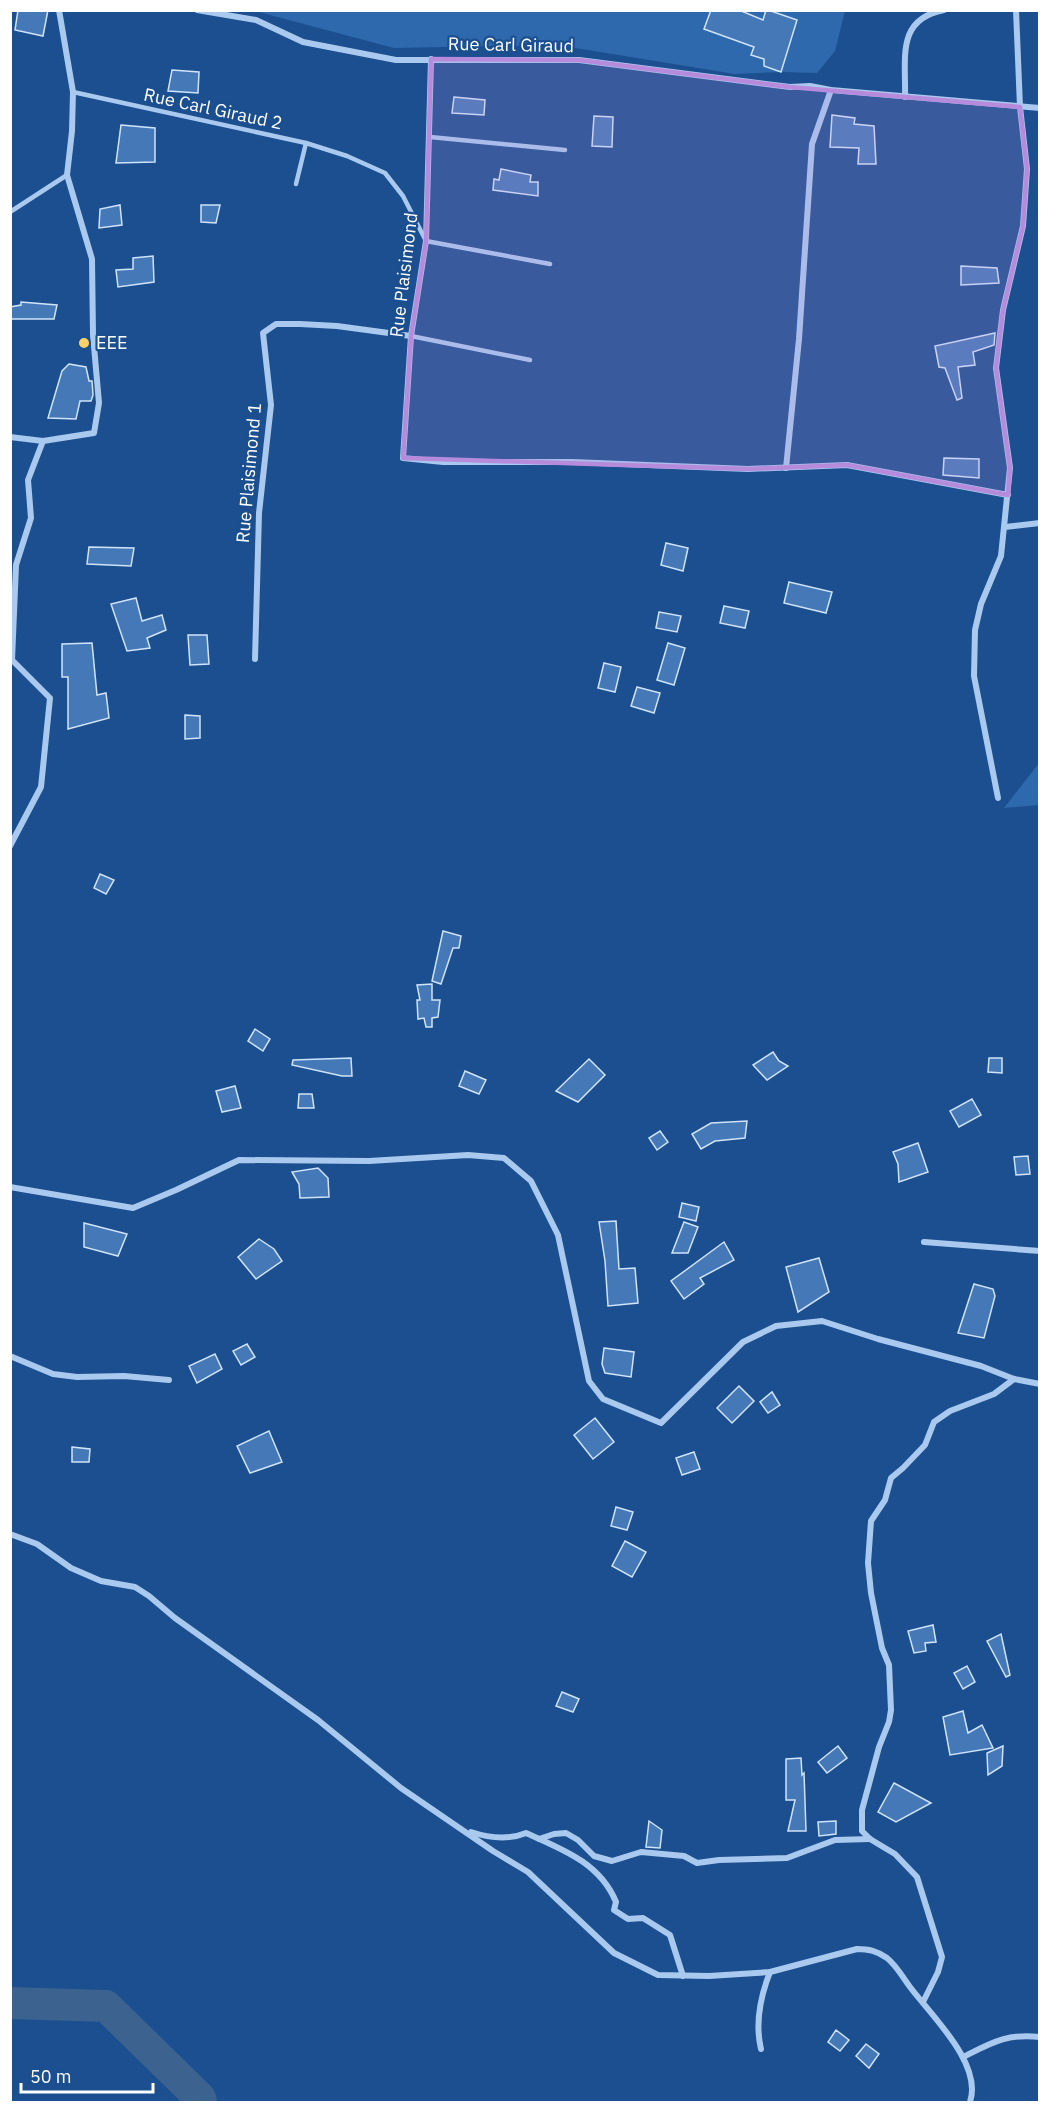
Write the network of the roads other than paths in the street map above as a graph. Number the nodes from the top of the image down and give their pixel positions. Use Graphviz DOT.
graph roads {
  1 [pos="59,10"];
  2 [pos="197,10"];
  3 [pos="944,10"];
  4 [pos="1016,10"];
  5 [pos="432,59"];
  6 [pos="831,90"];
  7 [pos="73,92"];
  8 [pos="904,97"];
  9 [pos="1020,107"];
  10 [pos="1040,108"];
  11 [pos="430,136"];
  12 [pos="306,143"];
  13 [pos="565,150"];
  14 [pos="67,175"];
  15 [pos="296,184"];
  16 [pos="10,212"];
  17 [pos="426,241"];
  18 [pos="550,264"];
  19 [pos="411,336"];
  20 [pos="530,360"];
  21 [pos="10,437"];
  22 [pos="43,441"];
  23 [pos="786,468"];
  24 [pos="1008,495"];
  25 [pos="1040,523"];
  26 [pos="1005,527"];
  27 [pos="255,659"];
  28 [pos="11,660"];
  29 [pos="998,798"];
  30 [pos="10,846"];
  31 [pos="10,1187"];
  32 [pos="924,1242"];
  33 [pos="1040,1251"];
  34 [pos="10,1356"];
  35 [pos="1014,1379"];
  36 [pos="169,1380"];
  37 [pos="1040,1384"];
  38 [pos="10,1534"];
  39 [pos="465,1831"];
  40 [pos="539,1839"];
  41 [pos="870,1839"];
  42 [pos="770,1972"];
  43 [pos="683,1976"];
  44 [pos="923,2002"];
  45 [pos="1040,2037"];
  46 [pos="761,2049"];
  47 [pos="963,2057"];
  48 [pos="970,2103"];
  1 -- 7 [label="street"];
  2 -- 5 [label="street, Rue Carl Giraud"];
  3 -- 8 [label="street"];
  4 -- 9 [label="street"];
  5 -- 6 [label="street, Rue Carl Giraud"];
  5 -- 11 [label="street, Rue Plaisimond"];
  6 -- 8 [label="street, Rue Carl Giraud"];
  6 -- 23 [label="street"];
  7 -- 12 [label="lane, Rue Carl Giraud 2"];
  7 -- 14 [label="street"];
  8 -- 9 [label="street, Rue Carl Giraud"];
  9 -- 10 [label="street, Rue Carl Giraud"];
  9 -- 24 [label="street"];
  11 -- 13 [label="lane"];
  11 -- 17 [label="street, Rue Plaisimond"];
  12 -- 15 [label="lane"];
  12 -- 17 [label="lane, Rue Carl Giraud 2"];
  14 -- 16 [label="lane"];
  14 -- 22 [label="street"];
  17 -- 18 [label="lane"];
  17 -- 19 [label="street, Rue Plaisimond"];
  19 -- 20 [label="lane"];
  19 -- 23 [label="street, Rue Plaisimond"];
  19 -- 27 [label="street, Rue Plaisimond 1"];
  21 -- 22 [label="street"];
  22 -- 28 [label="street"];
  23 -- 24 [label="street"];
  24 -- 26 [label="street"];
  25 -- 26 [label="street"];
  26 -- 29 [label="street"];
  28 -- 30 [label="street"];
  31 -- 35 [label="street"];
  32 -- 33 [label="street"];
  34 -- 36 [label="street"];
  35 -- 37 [label="street"];
  35 -- 41 [label="street"];
  38 -- 39 [label="street"];
  39 -- 40 [label="street"];
  39 -- 43 [label="street"];
  40 -- 41 [label="street"];
  40 -- 43 [label="street"];
  41 -- 44 [label="street"];
  42 -- 43 [label="street"];
  42 -- 44 [label="street"];
  42 -- 46 [label="street"];
  44 -- 47 [label="street"];
  45 -- 47 [label="street"];
  47 -- 48 [label="street"];
}
